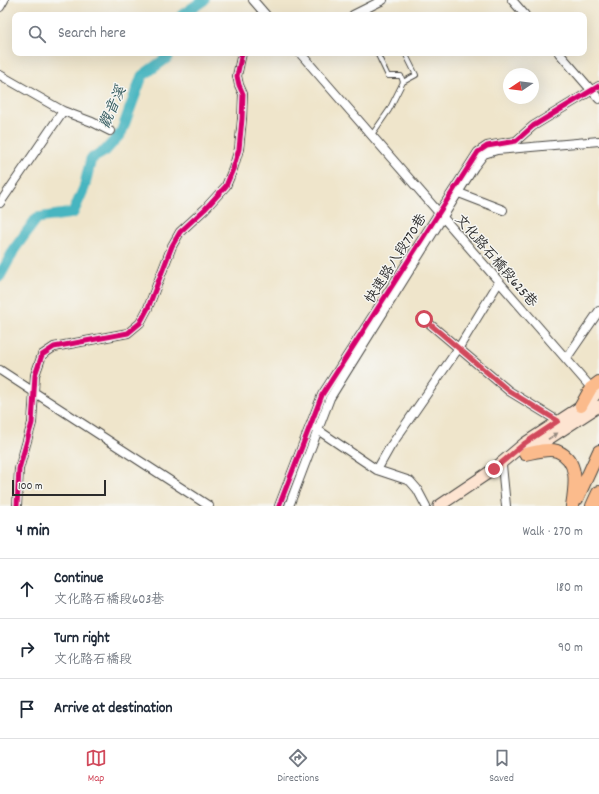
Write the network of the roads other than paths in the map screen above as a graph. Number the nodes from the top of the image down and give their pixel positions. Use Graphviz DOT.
graph roads {
  1 [pos="4,0"];
  2 [pos="253,0"];
  3 [pos="383,0"];
  4 [pos="512,0"];
  5 [pos="0,7"];
  6 [pos="263,12"];
  7 [pos="359,12"];
  8 [pos="522,12"];
  9 [pos="241,56"];
  10 [pos="303,56"];
  11 [pos="378,56"];
  12 [pos="406,56"];
  13 [pos="562,56"];
  14 [pos="0,75"];
  15 [pos="403,82"];
  16 [pos="595,88"];
  17 [pos="599,99"];
  18 [pos="63,111"];
  19 [pos="110,131"];
  20 [pos="372,136"];
  21 [pos="599,140"];
  22 [pos="459,193"];
  23 [pos="0,203"];
  24 [pos="503,210"];
  25 [pos="440,215"];
  26 [pos="499,282"];
  27 [pos="599,311"];
  28 [pos="424,319"];
  29 [pos="458,349"];
  30 [pos="566,359"];
  31 [pos="0,370"];
  32 [pos="596,389"];
  33 [pos="34,393"];
  34 [pos="582,406"];
  35 [pos="599,406"];
  36 [pos="558,421"];
  37 [pos="311,426"];
  38 [pos="318,431"];
  39 [pos="599,451"];
  40 [pos="525,454"];
  41 [pos="498,467"];
  42 [pos="377,470"];
  43 [pos="599,493"];
  44 [pos="17,506"];
  45 [pos="209,506"];
  46 [pos="279,506"];
  47 [pos="289,506"];
  48 [pos="426,506"];
  49 [pos="439,506"];
  50 [pos="506,506"];
  51 [pos="573,506"];
  52 [pos="593,506"];
  1 -- 5 [label="street"];
  2 -- 6 [label="street"];
  3 -- 7 [label="street"];
  4 -- 8 [label="street"];
  9 -- 33 [label="street"];
  10 -- 20 [label="street, 文化路石橋段625巷"];
  11 -- 15 [label="lane"];
  12 -- 15 [label="lane"];
  13 -- 16 [label="street"];
  14 -- 18 [label="street"];
  15 -- 20 [label="lane"];
  16 -- 17 [label="street"];
  16 -- 25 [label="street, 快速路八段770巷"];
  18 -- 19 [label="street"];
  18 -- 23 [label="street"];
  20 -- 25 [label="street, 文化路石橋段625巷"];
  21 -- 22 [label="street"];
  22 -- 24 [label="street"];
  22 -- 25 [label="street"];
  25 -- 26 [label="street, 文化路石橋段625巷"];
  25 -- 37 [label="street, 快速路八段770巷"];
  25 -- 38 [label="street"];
  26 -- 29 [label="street"];
  26 -- 30 [label="street, 文化路石橋段625巷"];
  27 -- 30 [label="street"];
  28 -- 29 [label="street"];
  29 -- 36 [label="street"];
  29 -- 42 [label="street"];
  30 -- 32 [label="street, 文化路石橋段625巷"];
  31 -- 33 [label="street"];
  32 -- 34 [label="main road"];
  33 -- 44 [label="street"];
  33 -- 45 [label="street"];
  34 -- 36 [label="main road"];
  40 -- 35 [label="main road, one-way"];
  36 -- 41 [label="main road"];
  37 -- 38 [label="street"];
  37 -- 46 [label="street, 快速路八段770巷"];
  38 -- 42 [label="street"];
  38 -- 47 [label="street"];
  39 -- 51 [label="main road"];
  40 -- 41 [label="main road"];
  40 -- 51 [label="main road"];
  41 -- 49 [label="main road"];
  41 -- 50 [label="street"];
  42 -- 48 [label="street"];
  43 -- 52 [label="highway"];
}
